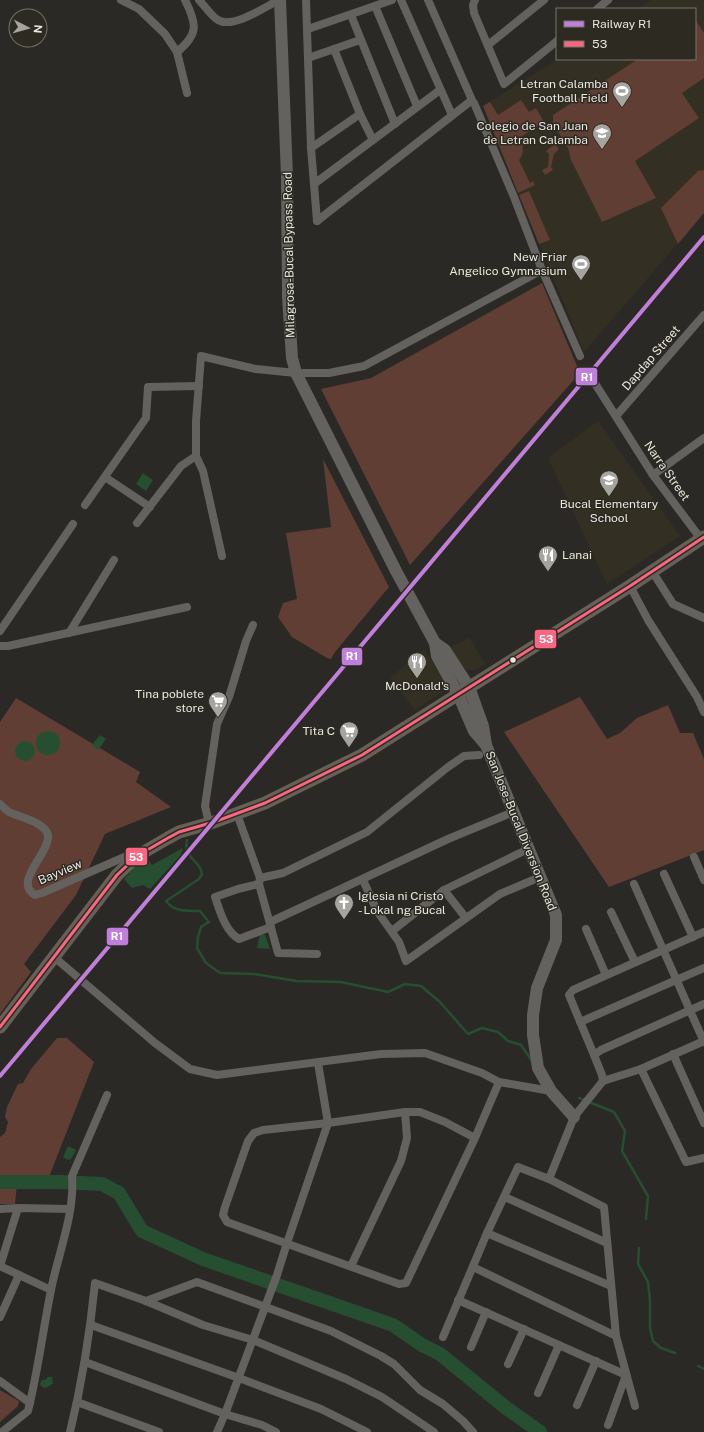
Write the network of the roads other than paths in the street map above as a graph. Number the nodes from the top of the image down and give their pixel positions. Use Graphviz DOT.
graph roads {
  1 [pos="121,0"];
  2 [pos="185,0"];
  3 [pos="199,0"];
  4 [pos="280,0"];
  5 [pos="306,0"];
  6 [pos="392,0"];
  7 [pos="401,0"];
  8 [pos="428,0"];
  9 [pos="476,0"];
  10 [pos="544,0"];
  11 [pos="608,0"];
  12 [pos="375,6"];
  13 [pos="598,8"];
  14 [pos="351,15"];
  15 [pos="308,29"];
  16 [pos="360,40"];
  17 [pos="556,42"];
  18 [pos="488,45"];
  19 [pos="334,49"];
  20 [pos="177,52"];
  21 [pos="308,58"];
  22 [pos="440,90"];
  23 [pos="187,93"];
  24 [pos="474,103"];
  25 [pos="417,106"];
  26 [pos="360,114"];
  27 [pos="452,115"];
  28 [pos="395,124"];
  29 [pos="373,140"];
  30 [pos="311,148"];
  31 [pos="314,184"];
  32 [pos="542,270"];
  33 [pos="704,314"];
  34 [pos="580,356"];
  35 [pos="296,373"];
  36 [pos="589,374"];
  37 [pos="199,386"];
  38 [pos="616,416"];
  39 [pos="704,438"];
  40 [pos="196,456"];
  41 [pos="653,474"];
  42 [pos="105,477"];
  43 [pos="85,505"];
  44 [pos="150,507"];
  45 [pos="138,523"];
  46 [pos="73,524"];
  47 [pos="702,538"];
  48 [pos="222,556"];
  49 [pos="114,560"];
  50 [pos="652,571"];
  51 [pos="630,586"];
  52 [pos="186,607"];
  53 [pos="704,618"];
  54 [pos="254,625"];
  55 [pos="0,631"];
  56 [pos="69,633"];
  57 [pos="0,646"];
  58 [pos="464,691"];
  59 [pos="704,712"];
  60 [pos="479,755"];
  61 [pos="0,804"];
  62 [pos="237,814"];
  63 [pos="506,815"];
  64 [pos="209,823"];
  65 [pos="144,851"];
  66 [pos="522,852"];
  67 [pos="694,857"];
  68 [pos="664,874"];
  69 [pos="363,880"];
  70 [pos="533,880"];
  71 [pos="704,880"];
  72 [pos="259,881"];
  73 [pos="634,884"];
  74 [pos="444,890"];
  75 [pos="611,912"];
  76 [pos="466,918"];
  77 [pos="271,925"];
  78 [pos="586,929"];
  79 [pos="392,931"];
  80 [pos="704,932"];
  81 [pos="693,937"];
  82 [pos="662,950"];
  83 [pos="317,954"];
  84 [pos="54,957"];
  85 [pos="635,962"];
  86 [pos="704,968"];
  87 [pos="606,975"];
  88 [pos="676,980"];
  89 [pos="704,1004"];
  90 [pos="689,1011"];
  91 [pos="580,1022"];
  92 [pos="0,1027"];
  93 [pos="704,1041"];
  94 [pos="673,1054"];
  95 [pos="594,1055"];
  96 [pos="318,1063"];
  97 [pos="640,1069"];
  98 [pos="603,1081"];
  99 [pos="499,1082"];
  100 [pos="551,1091"];
  101 [pos="107,1095"];
  102 [pos="405,1112"];
  103 [pos="574,1117"];
  104 [pos="328,1123"];
  105 [pos="704,1123"];
  106 [pos="475,1138"];
  107 [pos="704,1158"];
  108 [pos="549,1179"];
  109 [pos="505,1197"];
  110 [pos="18,1208"];
  111 [pos="0,1209"];
  112 [pos="70,1210"];
  113 [pos="487,1233"];
  114 [pos="287,1243"];
  115 [pos="607,1244"];
  116 [pos="0,1266"];
  117 [pos="351,1266"];
  118 [pos="473,1267"];
  119 [pos="19,1275"];
  120 [pos="611,1286"];
  121 [pos="51,1290"];
  122 [pos="458,1300"];
  123 [pos="146,1301"];
  124 [pos="265,1306"];
  125 [pos="486,1312"];
  126 [pos="0,1317"];
  127 [pos="91,1324"];
  128 [pos="524,1329"];
  129 [pos="616,1336"];
  130 [pos="443,1337"];
  131 [pos="253,1340"];
  132 [pos="559,1345"];
  133 [pos="470,1347"];
  134 [pos="596,1361"];
  135 [pos="85,1362"];
  136 [pos="508,1364"];
  137 [pos="626,1375"];
  138 [pos="239,1378"];
  139 [pos="0,1381"];
  140 [pos="538,1393"];
  141 [pos="77,1402"];
  142 [pos="30,1403"];
  143 [pos="577,1405"];
  144 [pos="635,1406"];
  145 [pos="226,1414"];
  146 [pos="608,1425"];
  147 [pos="260,1429"];
  148 [pos="2,1432"];
  149 [pos="70,1432"];
  150 [pos="159,1432"];
  151 [pos="217,1432"];
  152 [pos="276,1432"];
  153 [pos="367,1432"];
  154 [pos="434,1432"];
  155 [pos="473,1432"];
  1 -- 20 [label="street"];
  2 -- 20 [label="street"];
  3 -- 4 [label="street"];
  4 -- 35 [label="main road, Milagrosa-Bucal Bypass Road"];
  5 -- 15 [label="street"];
  6 -- 12 [label="street"];
  7 -- 22 [label="street"];
  8 -- 27 [label="street"];
  9 -- 18 [label="street"];
  10 -- 18 [label="street"];
  11 -- 13 [label="street"];
  12 -- 14 [label="street"];
  12 -- 25 [label="street"];
  14 -- 15 [label="street"];
  14 -- 16 [label="street"];
  15 -- 21 [label="street"];
  16 -- 19 [label="street"];
  16 -- 28 [label="street"];
  17 -- 18 [label="street"];
  19 -- 21 [label="street"];
  19 -- 26 [label="street"];
  20 -- 23 [label="street"];
  21 -- 30 [label="street"];
  22 -- 25 [label="street"];
  22 -- 27 [label="street"];
  24 -- 32 [label="street"];
  25 -- 28 [label="street"];
  26 -- 29 [label="street"];
  26 -- 30 [label="street"];
  27 -- 31 [label="street"];
  28 -- 29 [label="street"];
  29 -- 31 [label="street"];
  30 -- 31 [label="street"];
  32 -- 34 [label="street"];
  32 -- 35 [label="street"];
  33 -- 38 [label="street, Dapdap Street"];
  35 -- 37 [label="street"];
  35 -- 58 [label="main road, Milagrosa-Bucal Bypass Road"];
  36 -- 38 [label="street, Narra Street"];
  37 -- 40 [label="street"];
  37 -- 42 [label="street"];
  38 -- 41 [label="street, Narra Street"];
  39 -- 41 [label="street"];
  40 -- 44 [label="street"];
  40 -- 48 [label="street"];
  41 -- 47 [label="street, Narra Street"];
  42 -- 43 [label="street"];
  42 -- 44 [label="street"];
  44 -- 45 [label="street"];
  46 -- 55 [label="street"];
  47 -- 50 [label="main road"];
  49 -- 56 [label="street"];
  50 -- 51 [label="main road"];
  50 -- 53 [label="street"];
  51 -- 58 [label="main road"];
  51 -- 59 [label="street"];
  52 -- 56 [label="street"];
  54 -- 64 [label="street"];
  56 -- 57 [label="street"];
  58 -- 62 [label="main road"];
  58 -- 100 [label="main road, San Jose-Bucal Diversion Road"];
  60 -- 72 [label="street"];
  61 -- 65 [label="street, Bayview"];
  62 -- 64 [label="main road"];
  62 -- 72 [label="street"];
  63 -- 69 [label="street"];
  64 -- 65 [label="main road"];
  65 -- 84 [label="main road"];
  66 -- 74 [label="street"];
  67 -- 71 [label="street"];
  68 -- 81 [label="street"];
  69 -- 77 [label="street"];
  69 -- 79 [label="street"];
  70 -- 76 [label="street"];
  72 -- 77 [label="street"];
  72 -- 77 [label="street"];
  73 -- 82 [label="street"];
  74 -- 76 [label="street"];
  74 -- 79 [label="street"];
  75 -- 85 [label="street"];
  76 -- 79 [label="street"];
  77 -- 83 [label="street"];
  78 -- 87 [label="street"];
  80 -- 81 [label="street"];
  81 -- 82 [label="street"];
  82 -- 85 [label="street"];
  82 -- 88 [label="street"];
  84 -- 92 [label="main road"];
  84 -- 96 [label="street"];
  85 -- 87 [label="street"];
  86 -- 88 [label="street"];
  87 -- 91 [label="street"];
  88 -- 90 [label="street"];
  88 -- 91 [label="street"];
  89 -- 90 [label="street"];
  90 -- 93 [label="street"];
  90 -- 95 [label="street"];
  91 -- 95 [label="street"];
  93 -- 94 [label="street"];
  94 -- 97 [label="street"];
  94 -- 105 [label="street"];
  95 -- 98 [label="street"];
  96 -- 99 [label="street"];
  96 -- 104 [label="street"];
  97 -- 98 [label="street"];
  97 -- 107 [label="street"];
  98 -- 103 [label="street"];
  99 -- 100 [label="street"];
  99 -- 106 [label="street"];
  100 -- 103 [label="main road, San Jose-Bucal Diversion Road"];
  101 -- 112 [label="street"];
  102 -- 104 [label="street"];
  102 -- 106 [label="street"];
  102 -- 117 [label="street"];
  103 -- 108 [label="street"];
  104 -- 114 [label="street"];
  104 -- 114 [label="street"];
  106 -- 117 [label="street"];
  108 -- 109 [label="street"];
  108 -- 115 [label="street"];
  109 -- 113 [label="street"];
  109 -- 115 [label="street"];
  110 -- 111 [label="street"];
  110 -- 112 [label="street"];
  110 -- 116 [label="street"];
  112 -- 121 [label="street"];
  113 -- 118 [label="street"];
  113 -- 120 [label="street"];
  114 -- 117 [label="street"];
  114 -- 124 [label="street"];
  115 -- 120 [label="street"];
  116 -- 119 [label="street"];
  118 -- 122 [label="street"];
  118 -- 129 [label="street"];
  119 -- 121 [label="street"];
  119 -- 126 [label="street"];
  120 -- 129 [label="street"];
  121 -- 142 [label="street"];
  122 -- 125 [label="street"];
  122 -- 130 [label="street"];
  123 -- 124 [label="street"];
  123 -- 127 [label="street"];
  123 -- 131 [label="street"];
  124 -- 131 [label="street"];
  124 -- 155 [label="street"];
  125 -- 128 [label="street"];
  125 -- 133 [label="street"];
  127 -- 135 [label="street"];
  127 -- 138 [label="street"];
  128 -- 132 [label="street"];
  128 -- 136 [label="street"];
  129 -- 137 [label="street"];
  131 -- 138 [label="street"];
  131 -- 154 [label="street"];
  132 -- 134 [label="street"];
  132 -- 140 [label="street"];
  134 -- 137 [label="street"];
  134 -- 143 [label="street"];
  135 -- 141 [label="street"];
  135 -- 145 [label="street"];
  137 -- 144 [label="street"];
  137 -- 146 [label="street"];
  138 -- 145 [label="street"];
  138 -- 153 [label="street"];
  139 -- 142 [label="street"];
  141 -- 149 [label="street"];
  141 -- 150 [label="street"];
  142 -- 148 [label="street"];
  145 -- 147 [label="street"];
  145 -- 151 [label="street"];
  147 -- 152 [label="street"];
}
